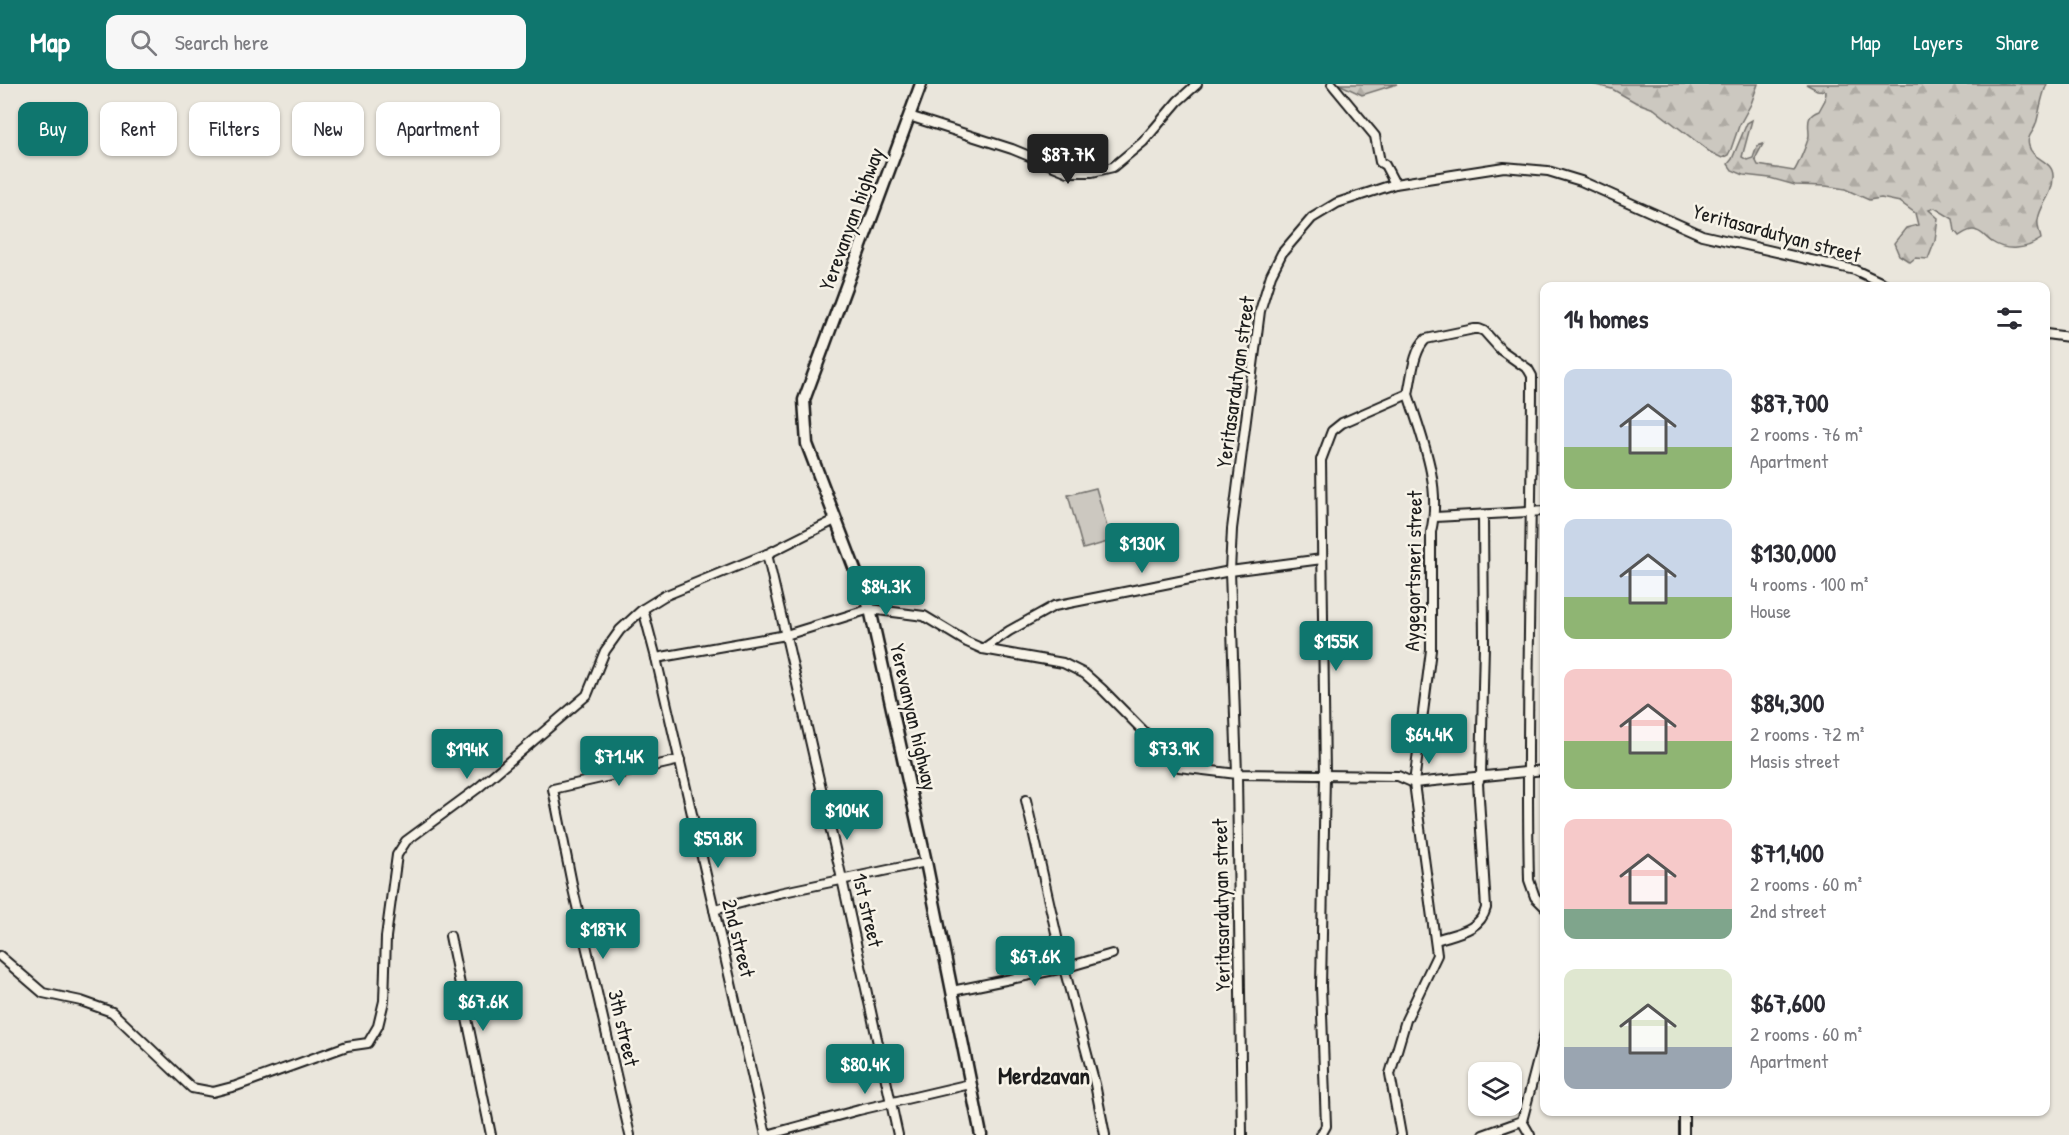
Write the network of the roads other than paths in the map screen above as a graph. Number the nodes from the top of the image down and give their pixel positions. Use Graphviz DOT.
graph roads {
  1 [pos="921,84"];
  2 [pos="1197,84"];
  3 [pos="1332,84"];
  4 [pos="909,116"];
  5 [pos="1395,184"];
  6 [pos="1880,282"];
  7 [pos="2050,335"];
  8 [pos="2069,337"];
  9 [pos="1408,394"];
  10 [pos="1532,511"];
  11 [pos="1540,511"];
  12 [pos="1483,515"];
  13 [pos="1435,517"];
  14 [pos="835,520"];
  15 [pos="767,554"];
  16 [pos="1322,560"];
  17 [pos="1230,571"];
  18 [pos="643,609"];
  19 [pos="870,609"];
  20 [pos="786,635"];
  21 [pos="983,649"];
  22 [pos="656,658"];
  23 [pos="680,760"];
  24 [pos="1540,770"];
  25 [pos="1527,771"];
  26 [pos="1237,774"];
  27 [pos="1481,775"];
  28 [pos="1325,776"];
  29 [pos="1414,783"];
  30 [pos="1026,800"];
  31 [pos="926,862"];
  32 [pos="842,879"];
  33 [pos="1540,902"];
  34 [pos="714,910"];
  35 [pos="450,936"];
  36 [pos="1436,940"];
  37 [pos="1112,954"];
  38 [pos="0,957"];
  39 [pos="1064,968"];
  40 [pos="952,991"];
  41 [pos="1540,1053"];
  42 [pos="970,1084"];
  43 [pos="892,1102"];
  44 [pos="1683,1116"];
  45 [pos="1522,1121"];
  46 [pos="491,1135"];
  47 [pos="630,1135"];
  48 [pos="766,1135"];
  49 [pos="898,1135"];
  50 [pos="981,1135"];
  51 [pos="1105,1135"];
  52 [pos="1242,1135"];
  53 [pos="1321,1135"];
  54 [pos="1401,1135"];
  55 [pos="1483,1135"];
  56 [pos="1530,1135"];
  57 [pos="1684,1135"];
  1 -- 4 [label="main road, Yerevanyan highway"];
  2 -- 4 [label="street"];
  3 -- 5 [label="street"];
  4 -- 14 [label="main road, Yerevanyan highway"];
  5 -- 6 [label="street, Yeritasardutyan street"];
  5 -- 17 [label="street, Yeritasardutyan street"];
  7 -- 8 [label="street"];
  9 -- 10 [label="street"];
  9 -- 13 [label="street, Aygegortsneri street"];
  9 -- 16 [label="street"];
  10 -- 11 [label="street"];
  10 -- 12 [label="street"];
  10 -- 25 [label="street"];
  12 -- 13 [label="street"];
  12 -- 27 [label="street"];
  13 -- 29 [label="street, Aygegortsneri street"];
  14 -- 15 [label="street"];
  14 -- 19 [label="main road, Yerevanyan highway"];
  15 -- 18 [label="street"];
  15 -- 20 [label="street, 1st street"];
  16 -- 17 [label="street"];
  16 -- 28 [label="street"];
  17 -- 21 [label="street"];
  17 -- 26 [label="street, Yeritasardutyan street"];
  18 -- 22 [label="street, 2nd street"];
  18 -- 38 [label="street"];
  19 -- 20 [label="street"];
  19 -- 21 [label="street"];
  19 -- 31 [label="main road, Yerevanyan highway"];
  20 -- 22 [label="street"];
  20 -- 32 [label="street, 1st street"];
  21 -- 26 [label="street"];
  22 -- 23 [label="street, 2nd street"];
  23 -- 34 [label="street, 2nd street"];
  23 -- 47 [label="street, 3th street"];
  24 -- 25 [label="street"];
  25 -- 27 [label="street"];
  25 -- 33 [label="street"];
  26 -- 28 [label="street"];
  26 -- 52 [label="street, Yeritasardutyan street"];
  27 -- 29 [label="street"];
  27 -- 36 [label="street"];
  28 -- 29 [label="street"];
  28 -- 53 [label="street"];
  29 -- 36 [label="street, Aygegortsneri street"];
  30 -- 39 [label="street"];
  31 -- 32 [label="street"];
  31 -- 40 [label="main road, Yerevanyan highway"];
  32 -- 34 [label="street"];
  32 -- 43 [label="street, 1st street"];
  34 -- 48 [label="street, 2nd street"];
  35 -- 46 [label="street"];
  36 -- 54 [label="street, Aygegortsneri street"];
  37 -- 39 [label="street"];
  39 -- 40 [label="street"];
  39 -- 51 [label="street"];
  40 -- 42 [label="main road, Yerevanyan highway"];
  41 -- 45 [label="street"];
  42 -- 43 [label="street"];
  42 -- 50 [label="main road, Yerevanyan highway"];
  43 -- 48 [label="street"];
  43 -- 49 [label="street, 1st street"];
  44 -- 57 [label="street"];
  45 -- 55 [label="street"];
  45 -- 56 [label="street"];
}
